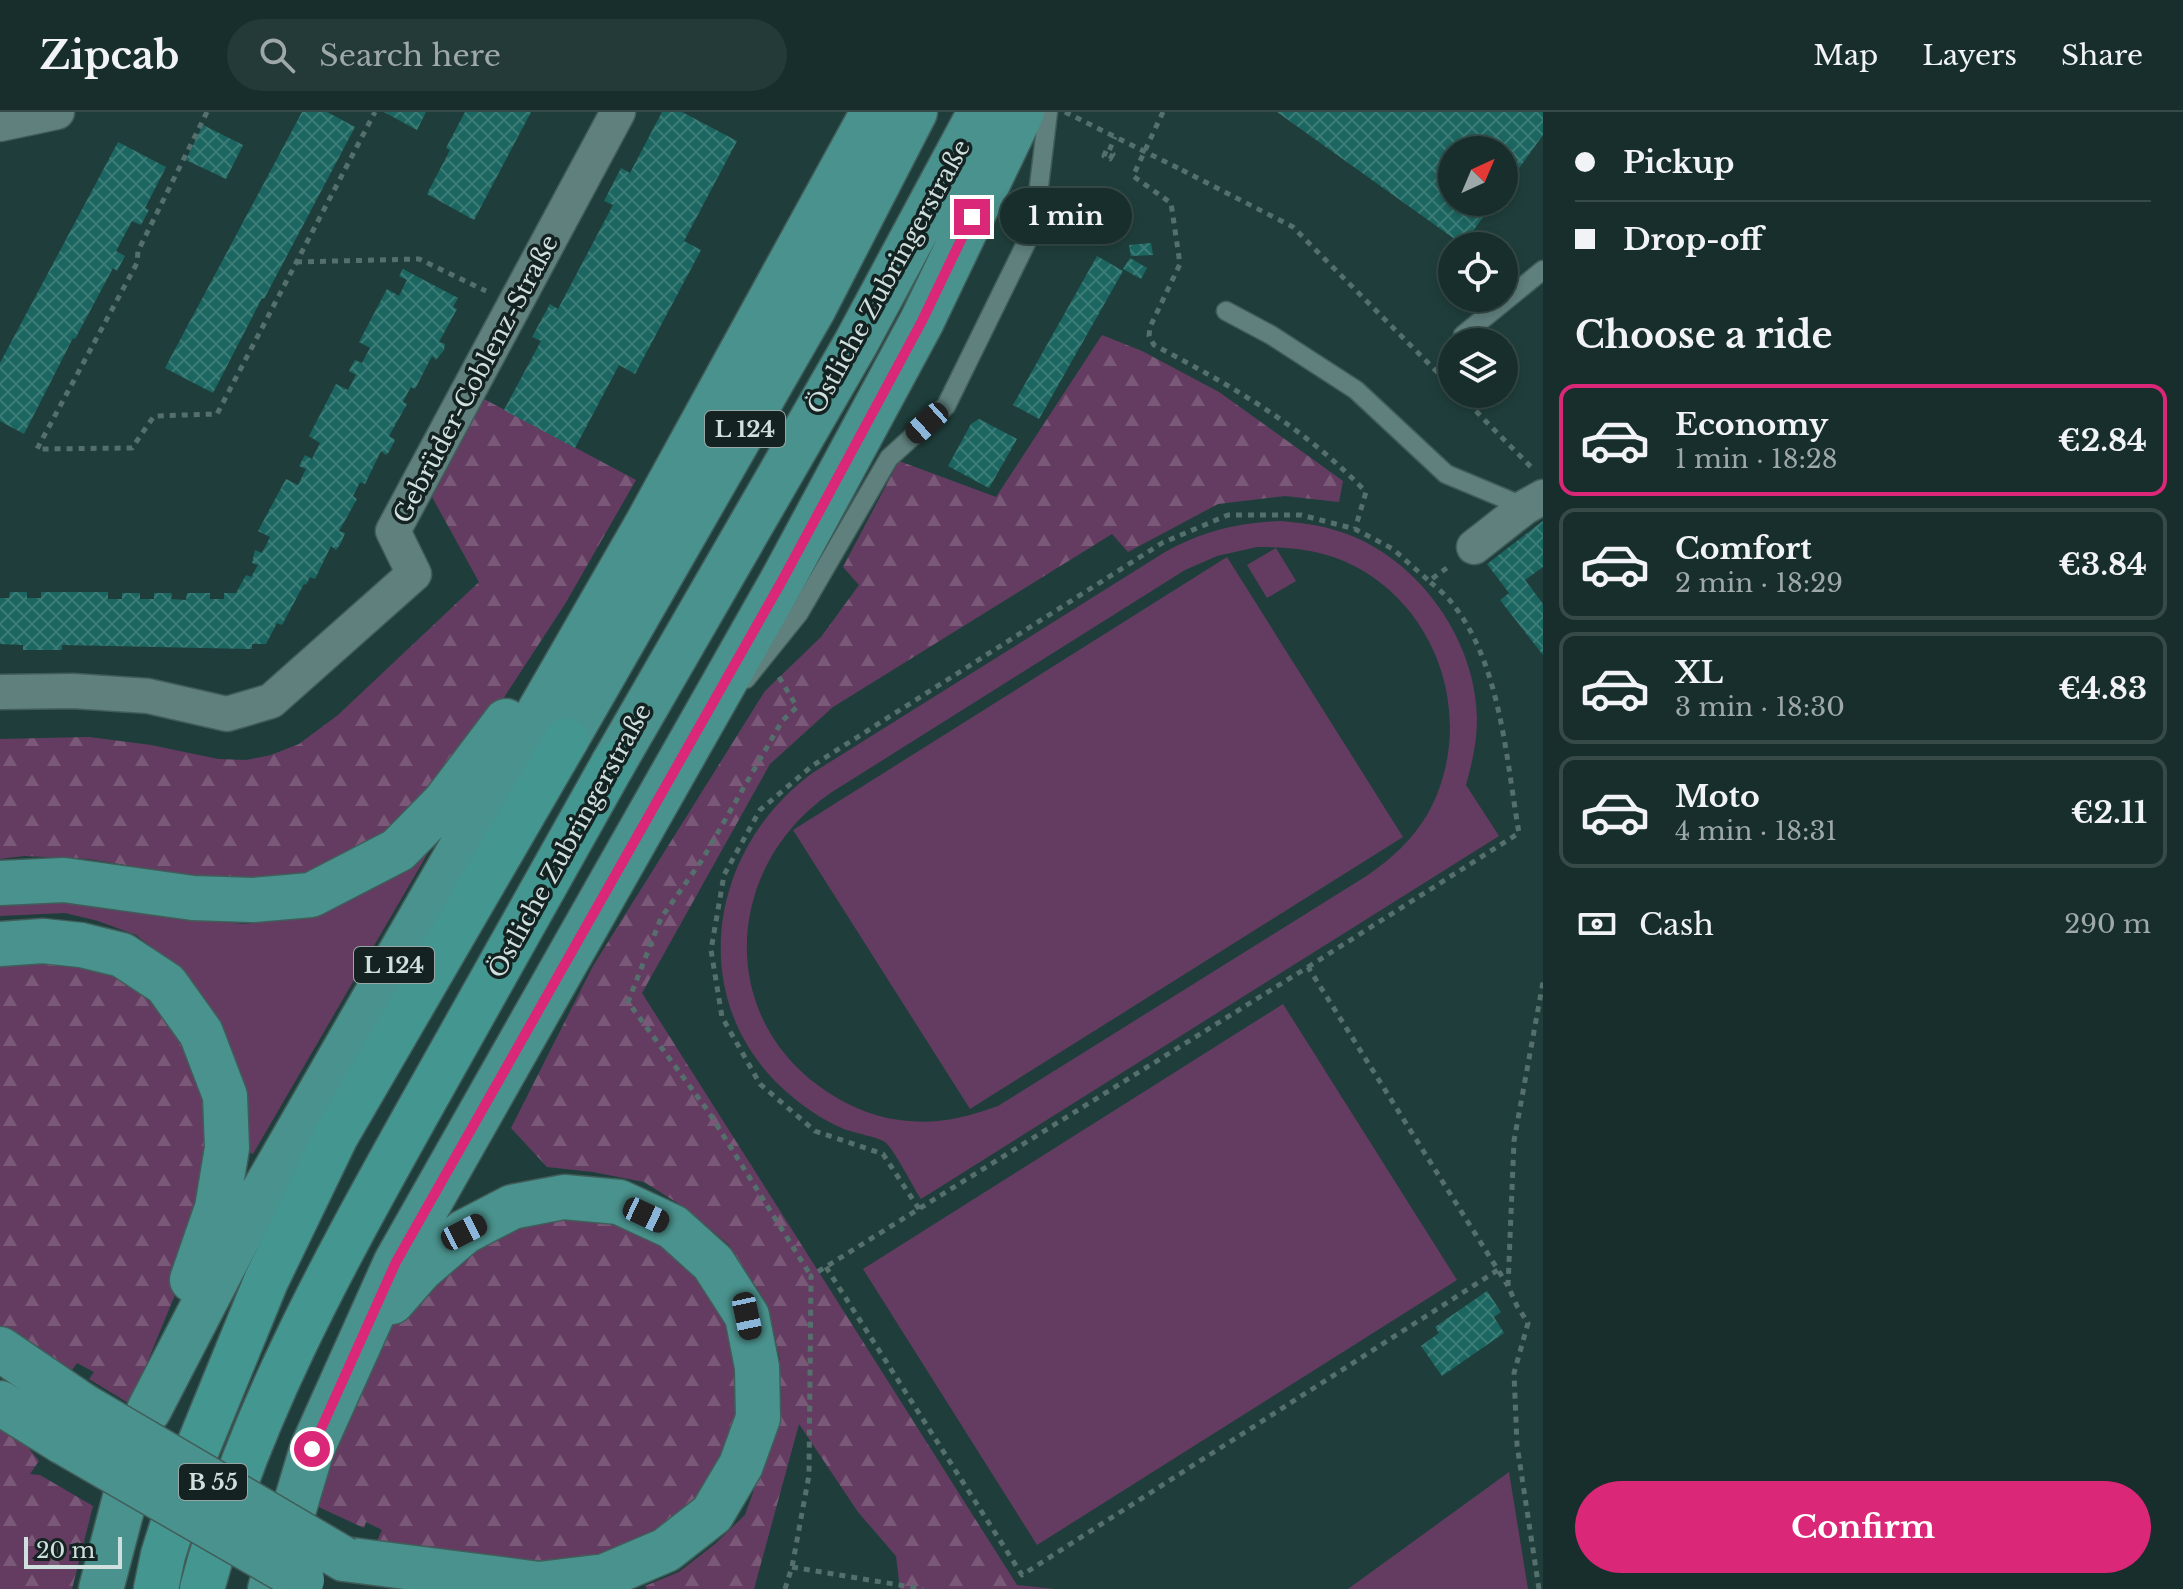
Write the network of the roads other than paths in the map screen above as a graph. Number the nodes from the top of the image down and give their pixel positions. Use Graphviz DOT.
graph roads {
  1 [pos="57,112"];
  2 [pos="618,112"];
  3 [pos="873,112"];
  4 [pos="915,112"];
  5 [pos="980,112"];
  6 [pos="1022,112"];
  7 [pos="1048,112"];
  8 [pos="0,124"];
  9 [pos="1543,270"];
  10 [pos="1226,311"];
  11 [pos="1472,328"];
  12 [pos="1535,492"];
  13 [pos="647,524"];
  14 [pos="1474,547"];
  15 [pos="0,692"];
  16 [pos="687,746"];
  17 [pos="0,883"];
  18 [pos="0,944"];
  19 [pos="0,1349"];
  20 [pos="355,1352"];
  21 [pos="0,1403"];
  22 [pos="149,1410"];
  23 [pos="73,1424"];
  24 [pos="335,1574"];
  25 [pos="101,1589"];
  26 [pos="156,1589"];
  27 [pos="202,1589"];
  28 [pos="270,1589"];
  29 [pos="409,1589"];
  1 -- 8 [label="street"];
  2 -- 15 [label="street, Gebrüder-Coblenz-Straße"];
  3 -- 13 [label="highway, L 124"];
  4 -- 26 [label="highway, L 124"];
  5 -- 27 [label="highway, Östliche Zubringerstraße / L 124"];
  6 -- 16 [label="highway"];
  7 -- 16 [label="lane"];
  9 -- 11 [label="lane"];
  10 -- 12 [label="lane"];
  12 -- 14 [label="street"];
  13 -- 17 [label="highway"];
  13 -- 22 [label="highway, L 124"];
  16 -- 20 [label="highway"];
  18 -- 22 [label="highway"];
  19 -- 23 [label="highway, B 55"];
  20 -- 24 [label="highway"];
  20 -- 28 [label="highway"];
  21 -- 23 [label="highway, B 55"];
  22 -- 25 [label="highway, L 124"];
  23 -- 24 [label="highway, B 55, bridge"];
  24 -- 29 [label="highway, B 55"];
}
